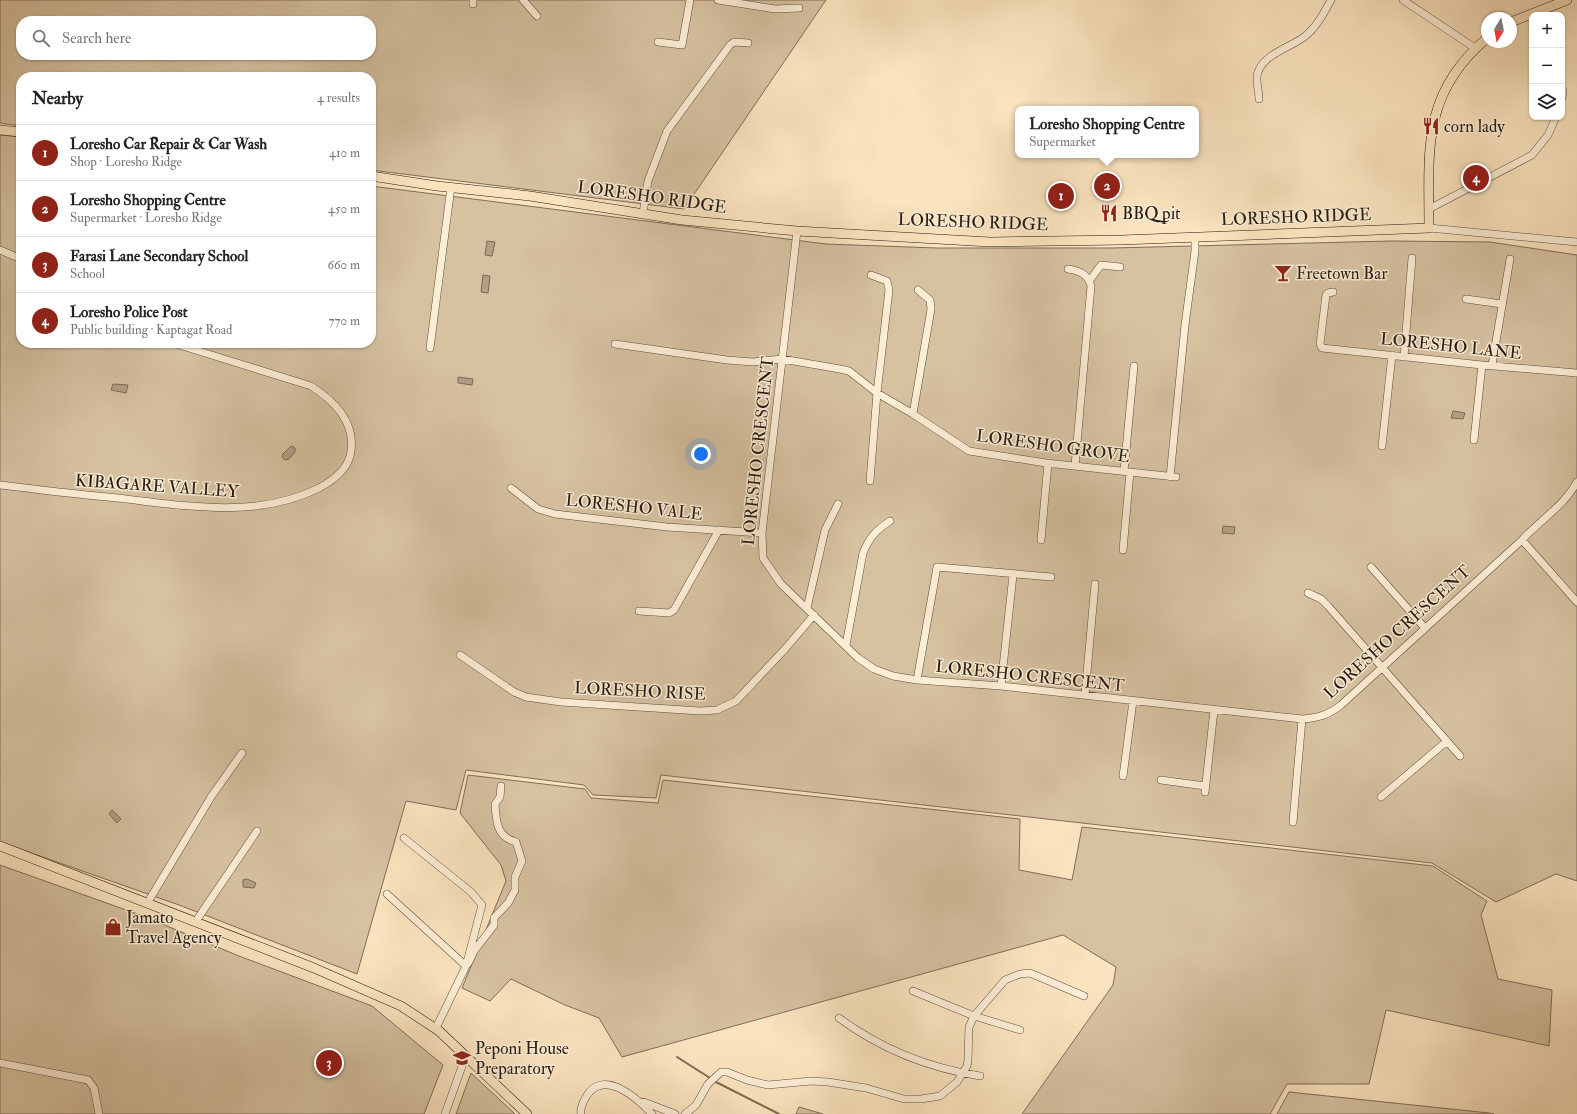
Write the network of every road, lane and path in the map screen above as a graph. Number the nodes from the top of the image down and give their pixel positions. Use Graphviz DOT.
graph roads {
  1 [pos="523,0"];
  2 [pos="690,0"];
  3 [pos="718,0"];
  4 [pos="1331,0"];
  5 [pos="1403,0"];
  6 [pos="1567,0"];
  7 [pos="799,8"];
  8 [pos="537,16"];
  9 [pos="1517,20"];
  10 [pos="658,42"];
  11 [pos="748,43"];
  12 [pos="1481,43"];
  13 [pos="1476,48"];
  14 [pos="1259,99"];
  15 [pos="1555,120"];
  16 [pos="0,130"];
  17 [pos="16,132"];
  18 [pos="376,177"];
  19 [pos="451,187"];
  20 [pos="1429,209"];
  21 [pos="643,213"];
  22 [pos="1429,228"];
  23 [pos="796,231"];
  24 [pos="1194,237"];
  25 [pos="1577,242"];
  26 [pos="0,250"];
  27 [pos="16,257"];
  28 [pos="1412,258"];
  29 [pos="1510,259"];
  30 [pos="1120,267"];
  31 [pos="1068,269"];
  32 [pos="871,275"];
  33 [pos="1090,280"];
  34 [pos="918,290"];
  35 [pos="1333,292"];
  36 [pos="1466,299"];
  37 [pos="1502,304"];
  38 [pos="615,344"];
  39 [pos="189,348"];
  40 [pos="430,348"];
  41 [pos="1392,355"];
  42 [pos="1404,357"];
  43 [pos="782,359"];
  44 [pos="1482,365"];
  45 [pos="1492,365"];
  46 [pos="1134,366"];
  47 [pos="1577,373"];
  48 [pos="877,393"];
  49 [pos="913,414"];
  50 [pos="1474,440"];
  51 [pos="1382,446"];
  52 [pos="1048,463"];
  53 [pos="1075,465"];
  54 [pos="1127,471"];
  55 [pos="870,481"];
  56 [pos="1577,482"];
  57 [pos="0,485"];
  58 [pos="511,488"];
  59 [pos="838,504"];
  60 [pos="890,521"];
  61 [pos="720,530"];
  62 [pos="762,533"];
  63 [pos="1041,540"];
  64 [pos="1522,540"];
  65 [pos="1122,550"];
  66 [pos="1370,567"];
  67 [pos="1013,575"];
  68 [pos="1051,577"];
  69 [pos="1095,584"];
  70 [pos="1308,593"];
  71 [pos="1577,602"];
  72 [pos="808,608"];
  73 [pos="639,611"];
  74 [pos="814,615"];
  75 [pos="1424,627"];
  76 [pos="846,645"];
  77 [pos="460,655"];
  78 [pos="1382,666"];
  79 [pos="917,680"];
  80 [pos="1001,686"];
  81 [pos="1085,695"];
  82 [pos="1133,701"];
  83 [pos="1214,710"];
  84 [pos="1302,719"];
  85 [pos="1447,741"];
  86 [pos="242,753"];
  87 [pos="1460,756"];
  88 [pos="1123,776"];
  89 [pos="1161,780"];
  90 [pos="501,786"];
  91 [pos="1381,797"];
  92 [pos="1293,822"];
  93 [pos="257,831"];
  94 [pos="404,838"];
  95 [pos="0,846"];
  96 [pos="386,894"];
  97 [pos="148,902"];
  98 [pos="196,921"];
  99 [pos="466,966"];
  100 [pos="913,991"];
  101 [pos="1084,996"];
  102 [pos="974,1016"];
  103 [pos="839,1018"];
  104 [pos="436,1028"];
  105 [pos="1020,1030"];
  106 [pos="466,1055"];
  107 [pos="0,1063"];
  108 [pos="962,1073"];
  109 [pos="980,1076"];
  110 [pos="640,1100"];
  111 [pos="99,1114"];
  112 [pos="445,1114"];
  113 [pos="527,1114"];
  114 [pos="581,1114"];
  115 [pos="652,1114"];
  116 [pos="675,1114"];
  117 [pos="685,1114"];
  1 -- 8 [label="street"];
  2 -- 10 [label="street"];
  3 -- 7 [label="street"];
  4 -- 14 [label="street"];
  5 -- 13 [label="street"];
  6 -- 9 [label="main road"];
  11 -- 21 [label="street"];
  12 -- 13 [label="main road"];
  13 -- 20 [label="main road"];
  15 -- 20 [label="street"];
  16 -- 17 [label="main road"];
  18 -- 19 [label="main road, LORESHO RIDGE"];
  19 -- 21 [label="main road, LORESHO RIDGE"];
  19 -- 40 [label="street"];
  20 -- 22 [label="main road"];
  21 -- 23 [label="main road, LORESHO RIDGE"];
  22 -- 24 [label="main road, LORESHO RIDGE"];
  22 -- 25 [label="street, LORESHO RIDGE"];
  23 -- 24 [label="main road, LORESHO RIDGE"];
  23 -- 43 [label="street, LORESHO CRESCENT"];
  24 -- 54 [label="street, LORESHO GROVE"];
  26 -- 27 [label="street"];
  28 -- 42 [label="street"];
  29 -- 37 [label="street"];
  30 -- 33 [label="street"];
  31 -- 33 [label="street"];
  32 -- 48 [label="street"];
  33 -- 53 [label="street"];
  34 -- 49 [label="street"];
  35 -- 41 [label="street, LORESHO LANE"];
  36 -- 37 [label="street"];
  37 -- 45 [label="street"];
  38 -- 43 [label="street, LORESHO GROVE"];
  39 -- 57 [label="street, KIBAGARE VALLEY"];
  41 -- 42 [label="street, LORESHO LANE"];
  41 -- 51 [label="street"];
  42 -- 44 [label="street, LORESHO LANE"];
  43 -- 48 [label="street, LORESHO GROVE"];
  43 -- 62 [label="street, LORESHO CRESCENT"];
  44 -- 45 [label="street, LORESHO LANE"];
  44 -- 50 [label="street"];
  45 -- 47 [label="street, LORESHO LANE"];
  46 -- 54 [label="street"];
  48 -- 49 [label="street, LORESHO GROVE"];
  48 -- 55 [label="street"];
  49 -- 52 [label="street, LORESHO GROVE"];
  52 -- 53 [label="street, LORESHO GROVE"];
  52 -- 63 [label="street"];
  53 -- 54 [label="street, LORESHO GROVE"];
  54 -- 65 [label="street"];
  56 -- 64 [label="street, LORESHO CRESCENT"];
  58 -- 61 [label="street, LORESHO VALE"];
  59 -- 72 [label="street"];
  60 -- 76 [label="street"];
  61 -- 62 [label="street, LORESHO VALE"];
  61 -- 73 [label="street"];
  62 -- 72 [label="street, LORESHO CRESCENT"];
  64 -- 71 [label="street"];
  64 -- 75 [label="street, LORESHO CRESCENT"];
  66 -- 75 [label="street"];
  67 -- 68 [label="street"];
  67 -- 79 [label="street"];
  67 -- 80 [label="street"];
  69 -- 81 [label="street"];
  70 -- 78 [label="street"];
  72 -- 74 [label="street, LORESHO CRESCENT"];
  74 -- 76 [label="street, LORESHO CRESCENT"];
  74 -- 77 [label="street, LORESHO RISE"];
  75 -- 78 [label="street, LORESHO CRESCENT"];
  76 -- 79 [label="street, LORESHO CRESCENT"];
  78 -- 84 [label="street, LORESHO CRESCENT"];
  78 -- 85 [label="street"];
  79 -- 80 [label="street, LORESHO CRESCENT"];
  80 -- 81 [label="street, LORESHO CRESCENT"];
  81 -- 82 [label="street, LORESHO CRESCENT"];
  82 -- 83 [label="street, LORESHO CRESCENT"];
  82 -- 88 [label="street"];
  83 -- 84 [label="street, LORESHO CRESCENT"];
  83 -- 89 [label="street"];
  84 -- 92 [label="street"];
  85 -- 87 [label="street"];
  85 -- 91 [label="street"];
  86 -- 97 [label="street"];
  90 -- 99 [label="street"];
  93 -- 98 [label="street"];
  94 -- 99 [label="street"];
  95 -- 97 [label="main road"];
  96 -- 99 [label="street"];
  97 -- 98 [label="main road"];
  98 -- 104 [label="main road"];
  99 -- 104 [label="street"];
  100 -- 102 [label="street"];
  101 -- 102 [label="street"];
  102 -- 105 [label="street"];
  102 -- 108 [label="street"];
  103 -- 108 [label="street"];
  104 -- 106 [label="main road"];
  106 -- 112 [label="street"];
  106 -- 113 [label="main road"];
  107 -- 111 [label="street"];
  108 -- 109 [label="street"];
  108 -- 117 [label="street"];
  110 -- 114 [label="street"];
  110 -- 115 [label="street"];
  110 -- 116 [label="street"];
}
